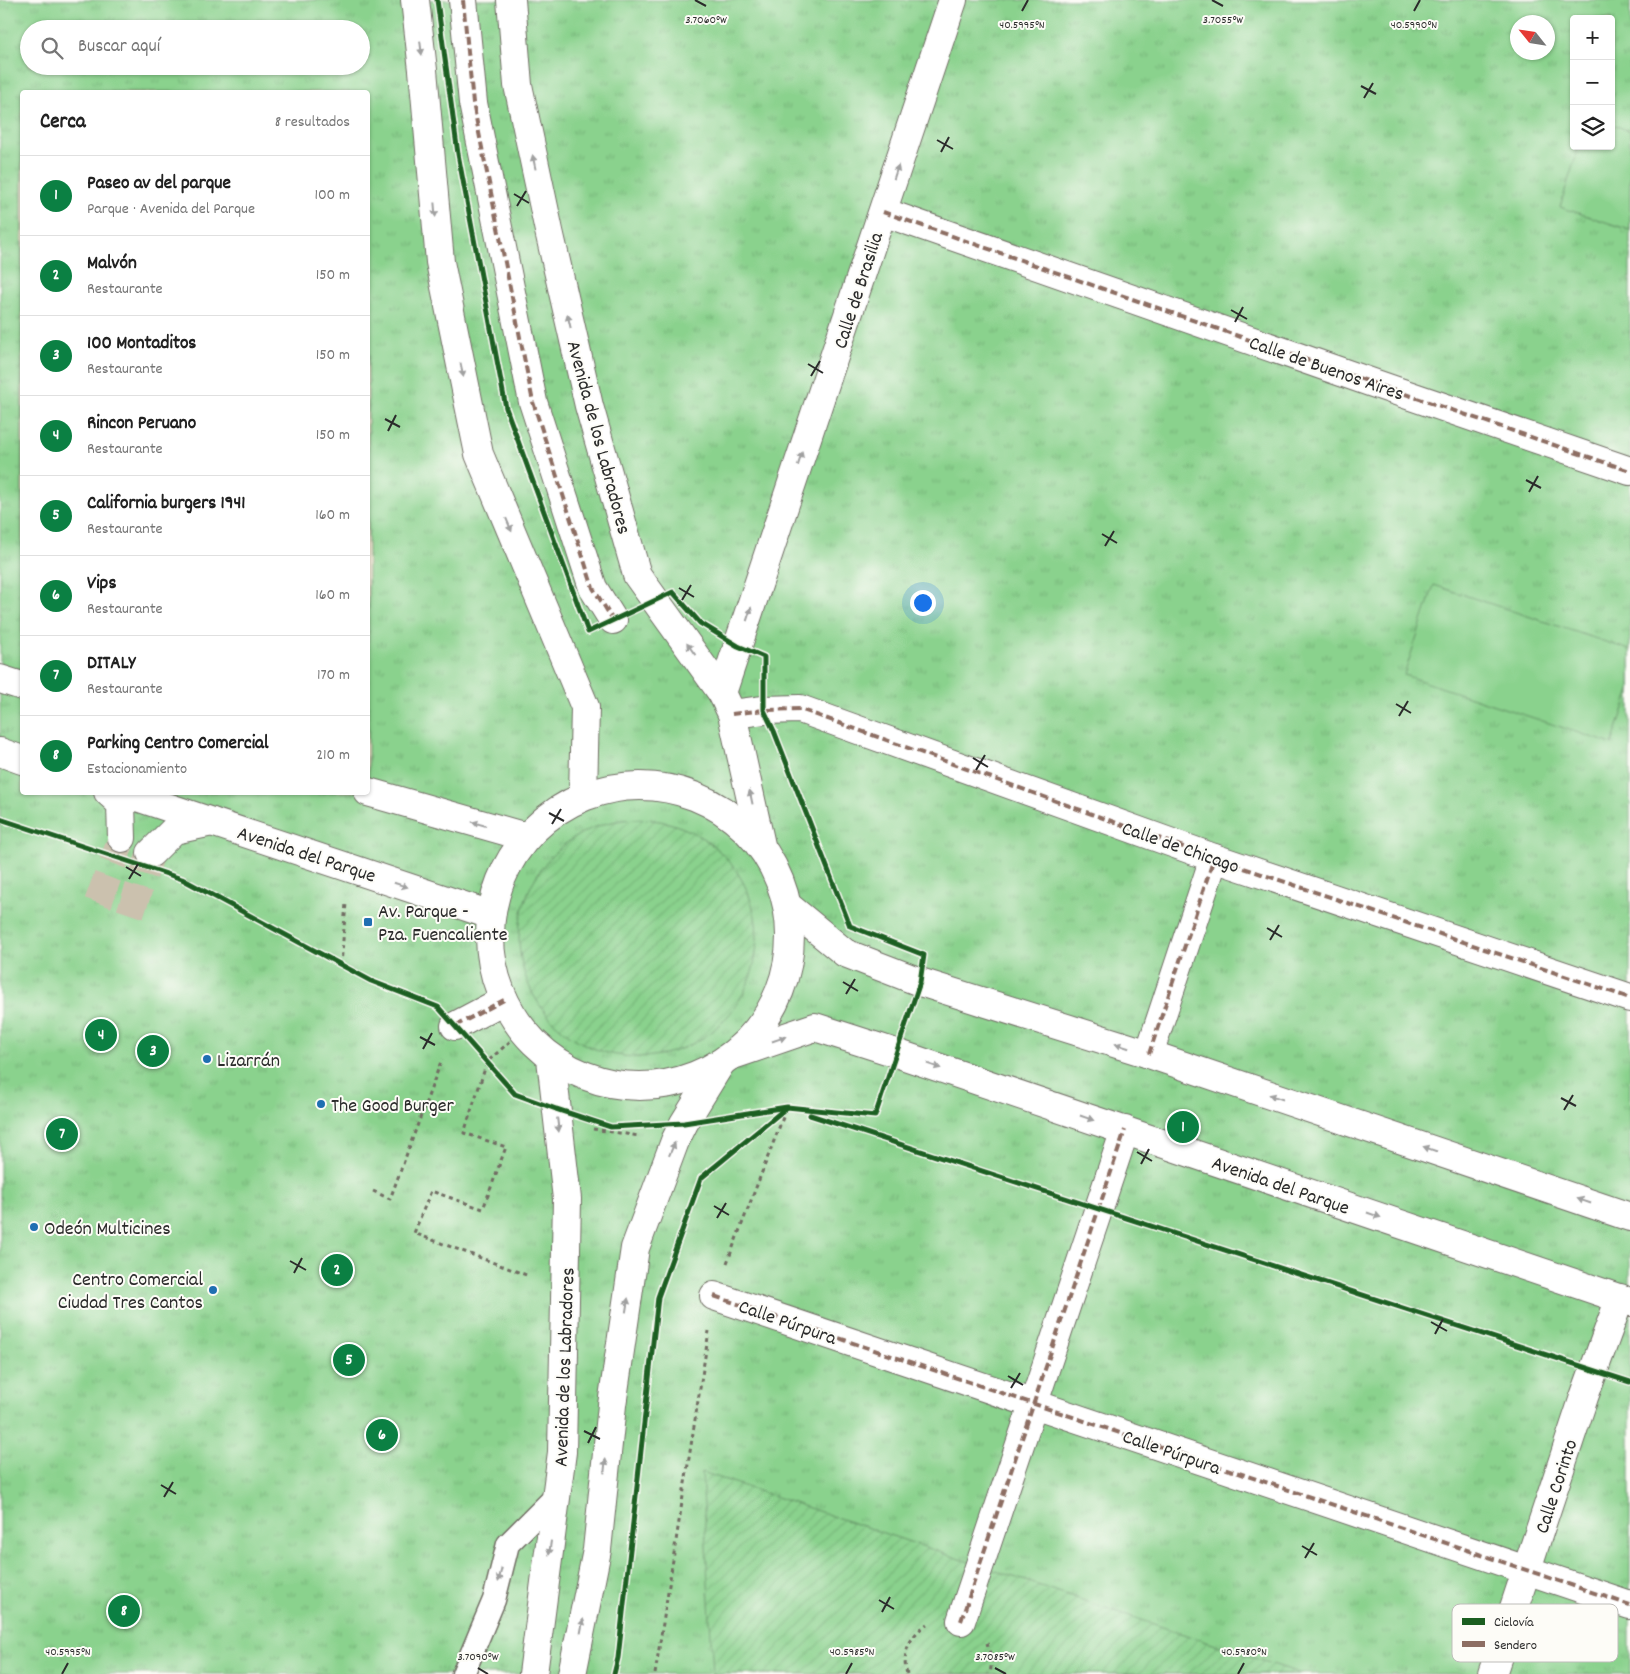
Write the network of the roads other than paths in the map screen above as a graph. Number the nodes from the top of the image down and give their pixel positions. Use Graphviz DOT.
graph roads {
  1 [pos="415,0"];
  2 [pos="463,0"];
  3 [pos="511,0"];
  4 [pos="953,0"];
  5 [pos="883,212"];
  6 [pos="1630,471"];
  7 [pos="613,620"];
  8 [pos="0,679"];
  9 [pos="20,685"];
  10 [pos="727,703"];
  11 [pos="0,752"];
  12 [pos="20,759"];
  13 [pos="370,793"];
  14 [pos="111,795"];
  15 [pos="131,795"];
  16 [pos="583,796"];
  17 [pos="212,822"];
  18 [pos="122,838"];
  19 [pos="526,838"];
  20 [pos="761,845"];
  21 [pos="151,853"];
  22 [pos="1214,858"];
  23 [pos="788,906"];
  24 [pos="491,915"];
  25 [pos="1630,998"];
  26 [pos="504,1000"];
  27 [pos="455,1026"];
  28 [pos="1149,1054"];
  29 [pos="551,1059"];
  30 [pos="727,1059"];
  31 [pos="1125,1130"];
  32 [pos="1630,1217"];
  33 [pos="714,1296"];
  34 [pos="1625,1300"];
  35 [pos="1033,1404"];
  36 [pos="557,1495"];
  37 [pos="1527,1571"];
  38 [pos="1516,1604"];
  39 [pos="1630,1606"];
  40 [pos="961,1621"];
  41 [pos="1496,1662"];
  42 [pos="463,1674"];
  43 [pos="533,1674"];
  44 [pos="572,1674"];
  45 [pos="1492,1674"];
  1 -- 16 [label="street, one-way"];
  2 -- 7 [label="street"];
  10 -- 3 [label="street, Avenida de los Labradores, one-way"];
  5 -- 4 [label="street, Calle de Brasilia, one-way"];
  5 -- 6 [label="street, Calle de Buenos Aires"];
  10 -- 5 [label="street, Calle de Brasilia, one-way"];
  8 -- 9 [label="street"];
  20 -- 10 [label="street, Avenida de los Labradores, one-way"];
  10 -- 22 [label="street, Calle de Chicago"];
  11 -- 12 [label="street"];
  19 -- 13 [label="street, one-way"];
  14 -- 18 [label="street"];
  15 -- 17 [label="street, Avenida del Parque"];
  16 -- 19 [label="street"];
  16 -- 20 [label="street"];
  17 -- 21 [label="street"];
  17 -- 24 [label="street, Avenida del Parque, one-way"];
  19 -- 24 [label="street"];
  20 -- 23 [label="street"];
  22 -- 25 [label="street, Calle de Chicago"];
  22 -- 28 [label="street"];
  28 -- 23 [label="street, one-way"];
  23 -- 30 [label="street"];
  24 -- 26 [label="street"];
  26 -- 27 [label="street"];
  26 -- 29 [label="street"];
  32 -- 28 [label="street, one-way"];
  29 -- 30 [label="street"];
  29 -- 36 [label="street, Avenida de los Labradores, one-way"];
  30 -- 31 [label="street, Avenida del Parque, one-way"];
  44 -- 30 [label="street, one-way"];
  31 -- 34 [label="street, Avenida del Parque, one-way"];
  31 -- 35 [label="street"];
  33 -- 35 [label="street, Calle Púrpura"];
  34 -- 37 [label="street, Calle Corinto"];
  35 -- 37 [label="street, Calle Púrpura"];
  35 -- 40 [label="street"];
  36 -- 42 [label="lane, one-way"];
  36 -- 43 [label="street, Avenida de los Labradores, one-way"];
  37 -- 38 [label="street, Calle Corinto"];
  37 -- 39 [label="street, Calle Púrpura"];
  41 -- 45 [label="street, Calle Corinto"];
}
